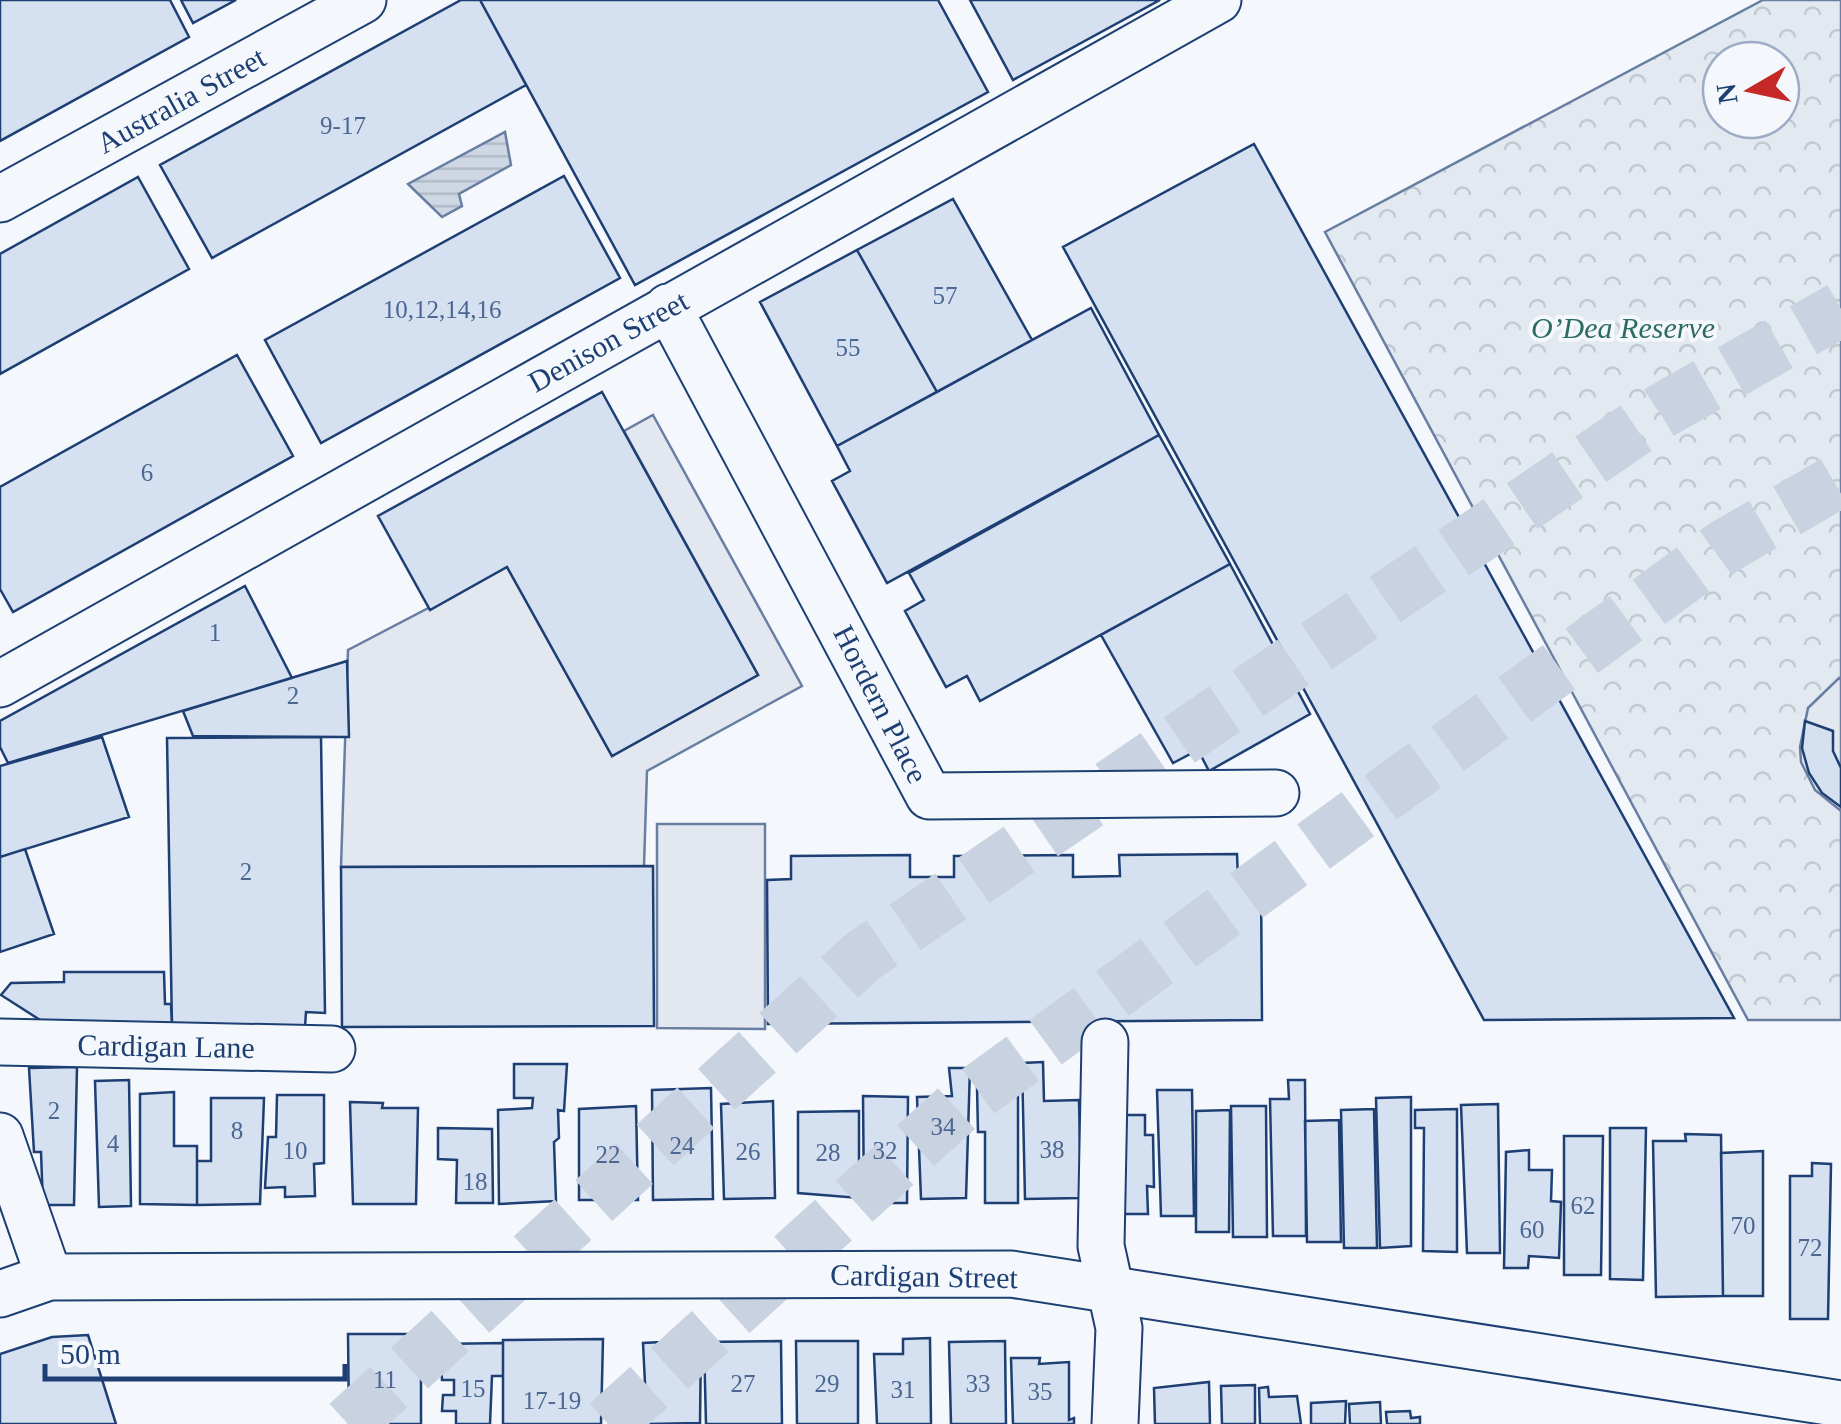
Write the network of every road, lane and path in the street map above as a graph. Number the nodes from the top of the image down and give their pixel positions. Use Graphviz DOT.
graph roads {
  1 [pos="363,0"];
  2 [pos="1217,0"];
  3 [pos="0,200"];
  4 [pos="668,307"];
  5 [pos="0,684"];
  6 [pos="1276,793"];
  7 [pos="0,1042"];
  8 [pos="1105,1042"];
  9 [pos="332,1049"];
  10 [pos="0,1136"];
  11 [pos="49,1276"];
  12 [pos="1111,1291"];
  13 [pos="0,1294"];
  14 [pos="1841,1404"];
  15 [pos="1115,1424"];
  1 -- 3 [label="street, Australia Street"];
  2 -- 4 [label="street, Denison Street"];
  4 -- 5 [label="street, Denison Street"];
  4 -- 6 [label="street, Hordern Place"];
  7 -- 9 [label="street, Cardigan Lane"];
  8 -- 12 [label="street"];
  10 -- 11 [label="street"];
  11 -- 12 [label="street, Cardigan Street"];
  11 -- 13 [label="street, Cardigan Street"];
  12 -- 14 [label="street, Cardigan Street"];
  12 -- 15 [label="street"];
}
